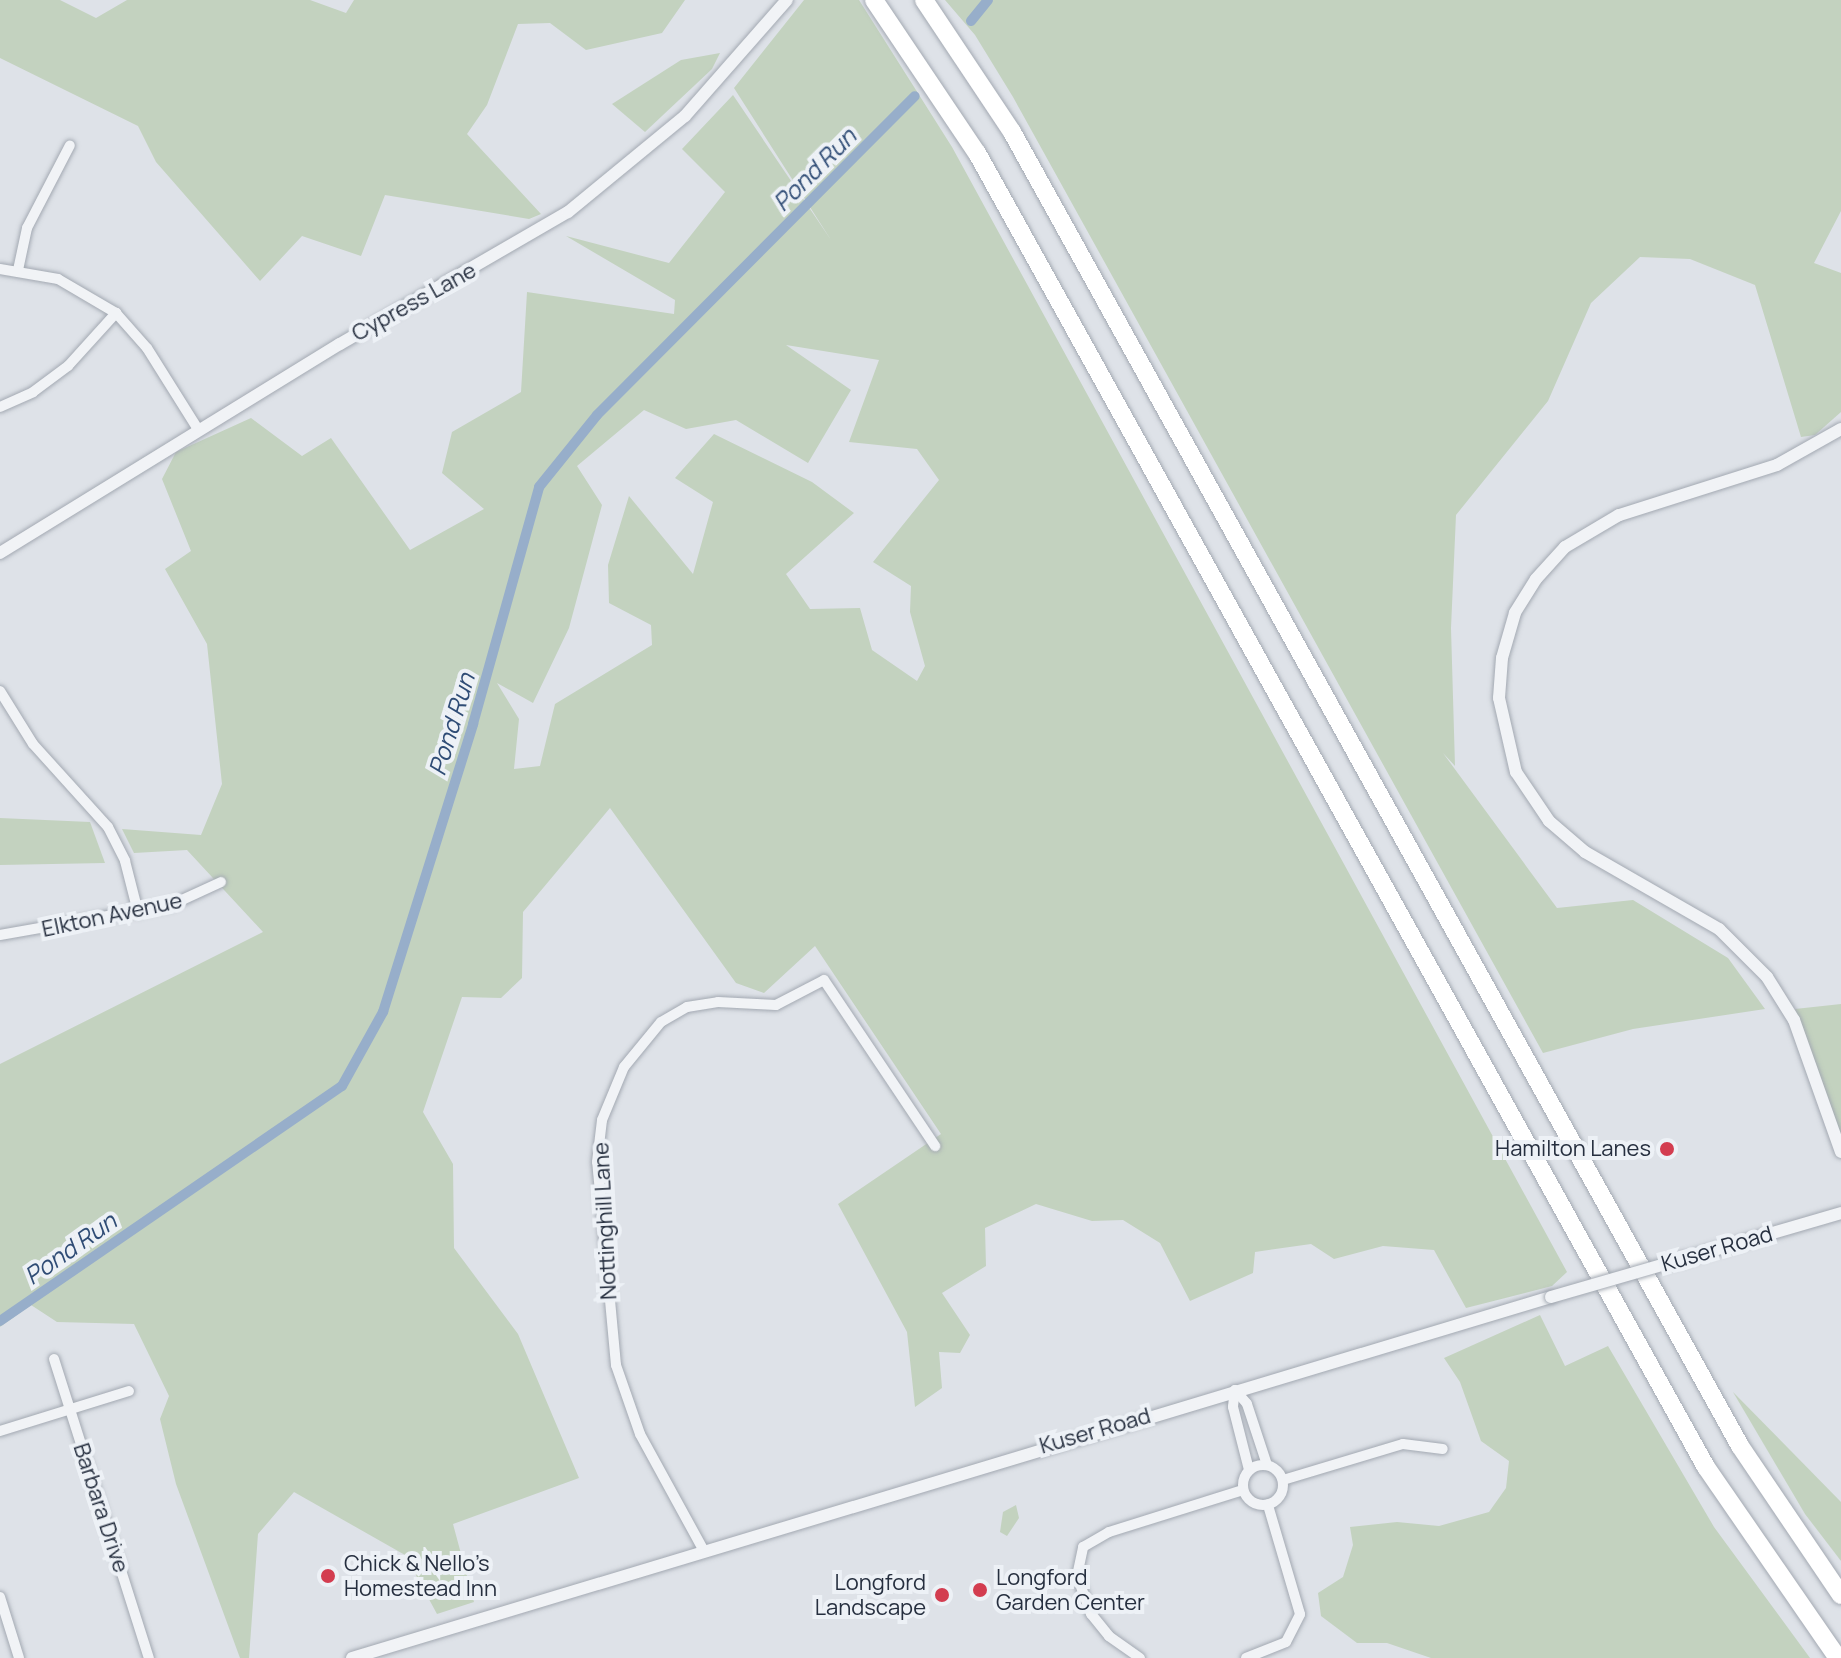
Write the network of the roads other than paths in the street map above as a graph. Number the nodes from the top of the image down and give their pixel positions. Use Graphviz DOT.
graph roads {
  1 [pos="787,0"];
  2 [pos="874,0"];
  3 [pos="924,0"];
  4 [pos="70,145"];
  5 [pos="0,269"];
  6 [pos="18,270"];
  7 [pos="116,313"];
  8 [pos="0,407"];
  9 [pos="1841,429"];
  10 [pos="199,431"];
  11 [pos="0,553"];
  12 [pos="0,691"];
  13 [pos="3,704"];
  14 [pos="221,882"];
  15 [pos="138,912"];
  16 [pos="0,935"];
  17 [pos="935,1146"];
  18 [pos="1841,1152"];
  19 [pos="1841,1213"];
  20 [pos="54,1359"];
  21 [pos="1235,1390"];
  22 [pos="129,1391"];
  23 [pos="70,1409"];
  24 [pos="0,1431"];
  25 [pos="1443,1449"];
  26 [pos="1267,1465"];
  27 [pos="1249,1470"];
  28 [pos="1283,1480"];
  29 [pos="1243,1490"];
  30 [pos="1268,1505"];
  31 [pos="704,1551"];
  32 [pos="1841,1595"];
  33 [pos="0,1597"];
  34 [pos="19,1658"];
  35 [pos="149,1658"];
  36 [pos="352,1658"];
  37 [pos="1140,1658"];
  38 [pos="1246,1658"];
  39 [pos="1838,1658"];
  1 -- 10 [label="street, Cypress Lane"];
  2 -- 39 [label="highway"];
  3 -- 32 [label="highway"];
  4 -- 6 [label="street"];
  5 -- 6 [label="street"];
  6 -- 7 [label="street"];
  7 -- 8 [label="street"];
  7 -- 10 [label="street"];
  9 -- 18 [label="street"];
  10 -- 11 [label="street, Cypress Lane"];
  12 -- 13 [label="street"];
  13 -- 15 [label="street"];
  14 -- 15 [label="street, Elkton Avenue"];
  15 -- 16 [label="street, Elkton Avenue"];
  17 -- 31 [label="street, Nottinghill Lane"];
  19 -- 21 [label="street, Kuser Road, bridge"];
  20 -- 23 [label="street, Barbara Drive"];
  21 -- 26 [label="street"];
  21 -- 27 [label="street"];
  21 -- 31 [label="street, Kuser Road"];
  22 -- 23 [label="street"];
  23 -- 24 [label="street"];
  23 -- 35 [label="street, Barbara Drive"];
  25 -- 28 [label="street"];
  26 -- 27 [label="street"];
  26 -- 28 [label="street"];
  27 -- 29 [label="street"];
  28 -- 30 [label="street"];
  29 -- 30 [label="street"];
  29 -- 37 [label="street"];
  30 -- 38 [label="street"];
  31 -- 36 [label="street, Kuser Road"];
  33 -- 34 [label="street"];
}
